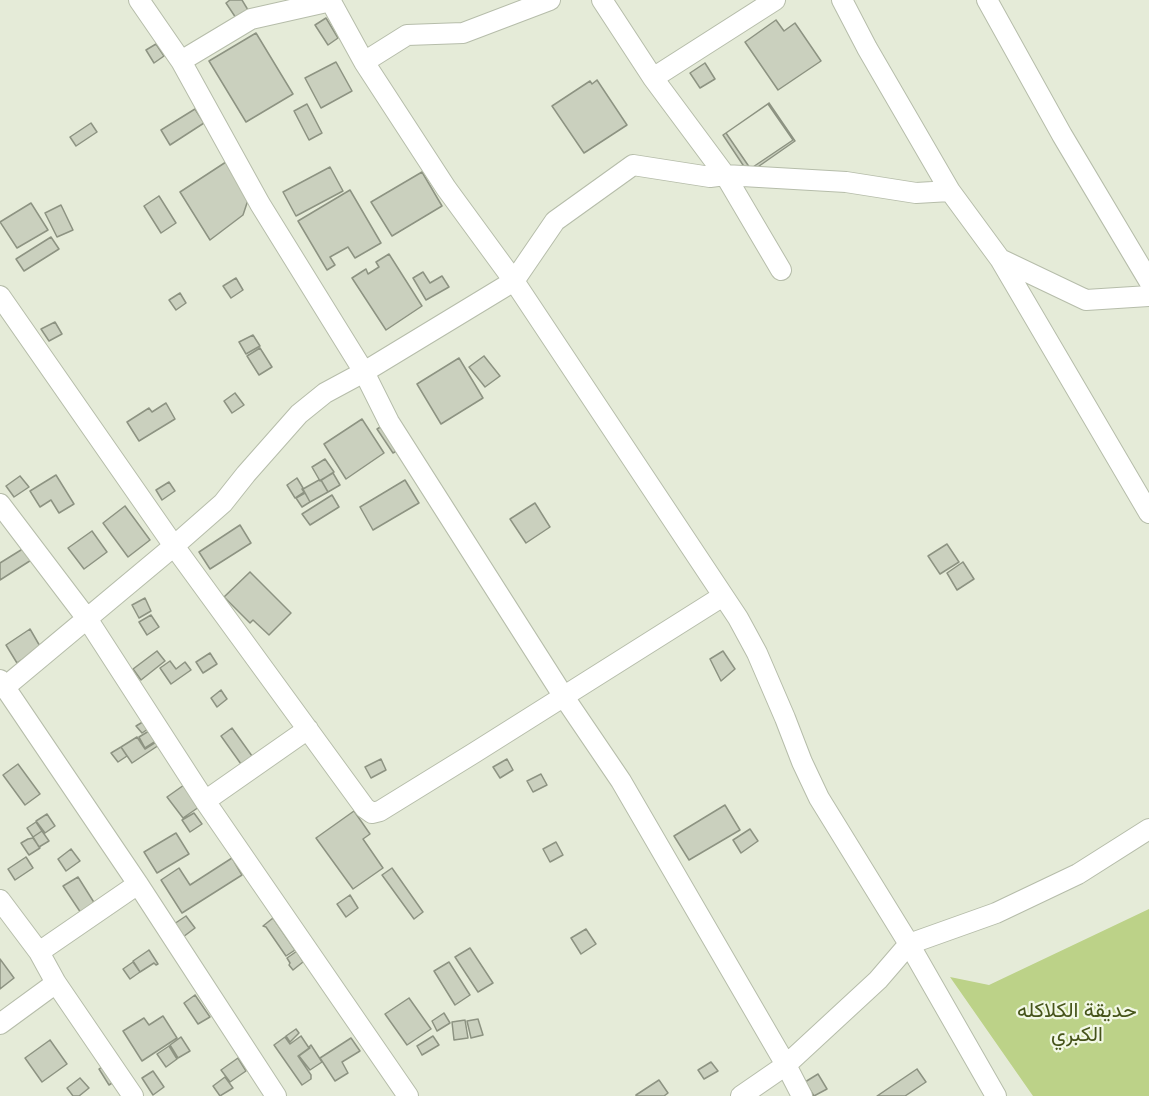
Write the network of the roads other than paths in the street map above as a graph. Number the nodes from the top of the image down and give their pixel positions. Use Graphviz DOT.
graph roads {
  1 [pos="139,0"];
  2 [pos="550,0"];
  3 [pos="602,0"];
  4 [pos="775,0"];
  5 [pos="842,0"];
  6 [pos="987,0"];
  7 [pos="331,1"];
  8 [pos="181,61"];
  9 [pos="364,62"];
  10 [pos="653,78"];
  11 [pos="725,176"];
  12 [pos="950,191"];
  13 [pos="1000,260"];
  14 [pos="782,270"];
  15 [pos="514,281"];
  16 [pos="1149,281"];
  17 [pos="0,296"];
  18 [pos="1149,296"];
  19 [pos="364,372"];
  20 [pos="0,504"];
  21 [pos="1149,513"];
  22 [pos="174,546"];
  23 [pos="723,596"];
  24 [pos="88,620"];
  25 [pos="3,684"];
  26 [pos="564,697"];
  27 [pos="308,729"];
  28 [pos="205,801"];
  29 [pos="1149,829"];
  30 [pos="138,884"];
  31 [pos="0,900"];
  32 [pos="909,944"];
  33 [pos="39,952"];
  34 [pos="56,983"];
  35 [pos="0,1024"];
  36 [pos="786,1065"];
  37 [pos="133,1096"];
  38 [pos="276,1096"];
  39 [pos="408,1096"];
  40 [pos="741,1096"];
  41 [pos="802,1096"];
  42 [pos="996,1096"];
  1 -- 8 [label="street"];
  2 -- 9 [label="street"];
  3 -- 10 [label="street"];
  4 -- 10 [label="street"];
  5 -- 12 [label="street"];
  6 -- 16 [label="street"];
  7 -- 8 [label="street"];
  7 -- 9 [label="street"];
  8 -- 19 [label="street"];
  9 -- 15 [label="street"];
  10 -- 11 [label="street"];
  11 -- 12 [label="street"];
  11 -- 14 [label="street"];
  11 -- 15 [label="street"];
  12 -- 13 [label="street"];
  13 -- 18 [label="street"];
  13 -- 21 [label="street"];
  15 -- 19 [label="street"];
  15 -- 23 [label="street"];
  17 -- 22 [label="street"];
  19 -- 22 [label="street"];
  19 -- 26 [label="street"];
  20 -- 24 [label="street"];
  22 -- 24 [label="street"];
  22 -- 27 [label="street"];
  23 -- 26 [label="street"];
  23 -- 32 [label="street"];
  24 -- 25 [label="street"];
  24 -- 28 [label="street"];
  25 -- 30 [label="street"];
  26 -- 27 [label="street"];
  26 -- 36 [label="street"];
  27 -- 28 [label="street"];
  28 -- 39 [label="street"];
  29 -- 32 [label="street"];
  30 -- 33 [label="street"];
  30 -- 38 [label="street"];
  31 -- 33 [label="street"];
  32 -- 36 [label="street"];
  32 -- 42 [label="street"];
  33 -- 34 [label="street"];
  34 -- 35 [label="street"];
  34 -- 37 [label="street"];
  36 -- 40 [label="street"];
  36 -- 41 [label="street"];
}
